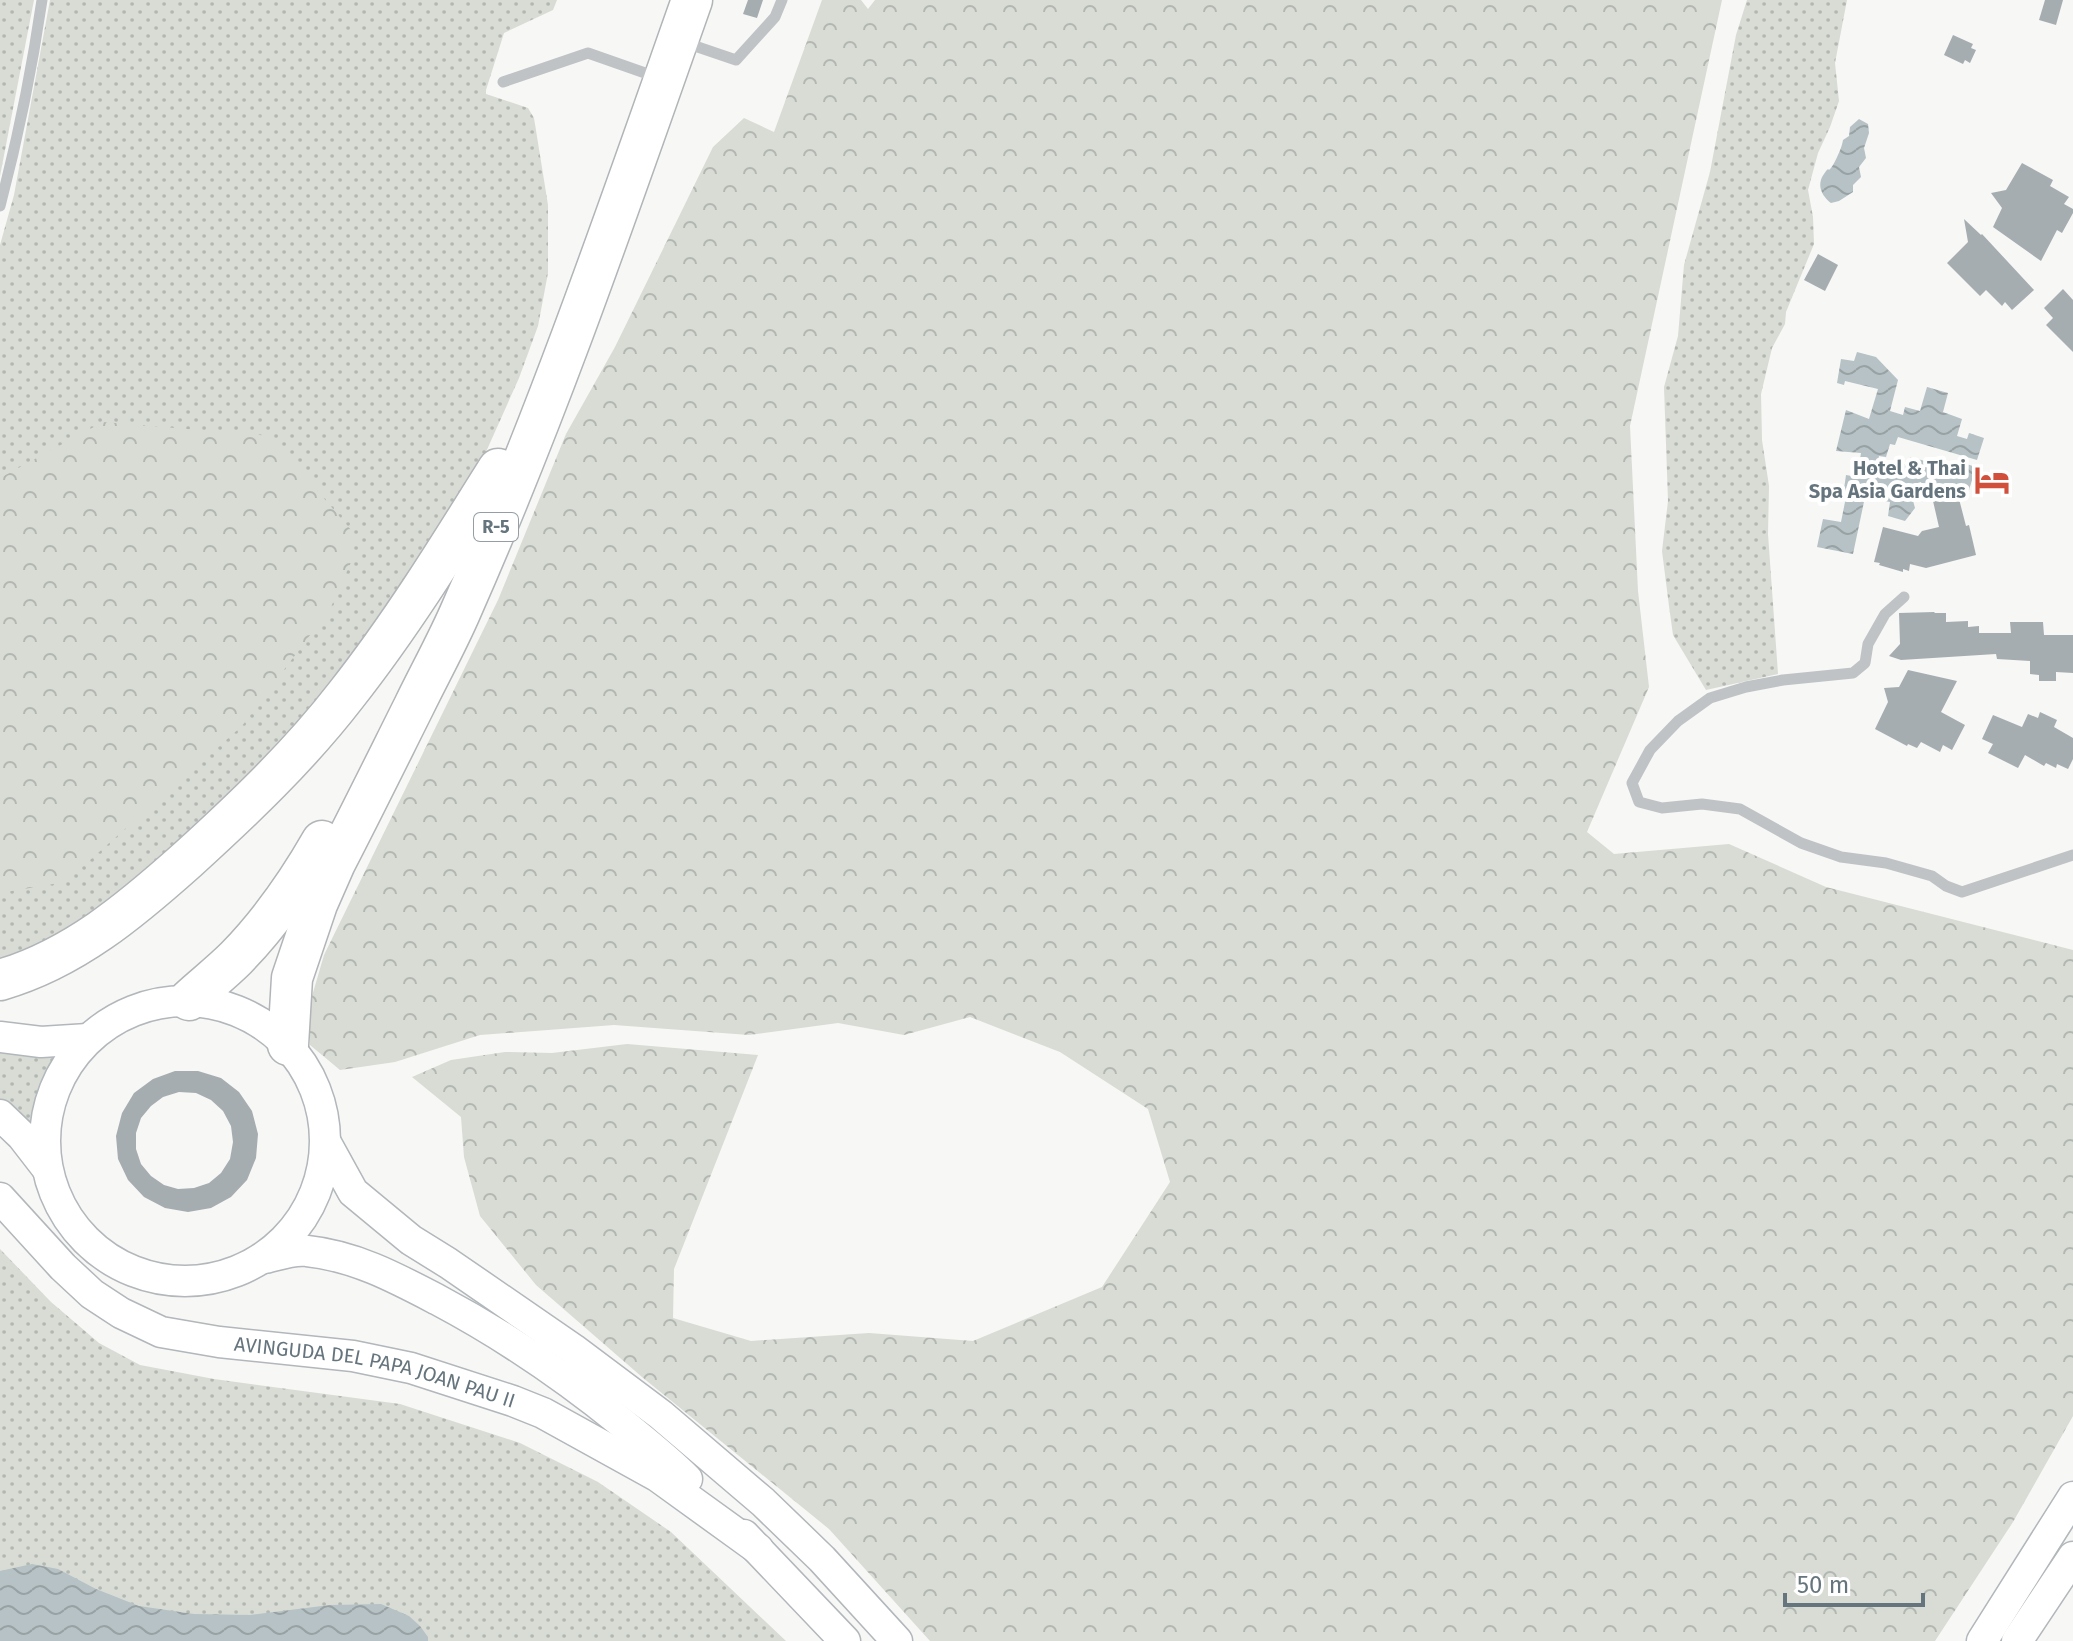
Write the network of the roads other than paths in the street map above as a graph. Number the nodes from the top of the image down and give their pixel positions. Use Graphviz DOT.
graph roads {
  1 [pos="42,0"];
  2 [pos="670,0"];
  3 [pos="692,0"];
  4 [pos="782,0"];
  5 [pos="678,40"];
  6 [pos="645,73"];
  7 [pos="503,82"];
  8 [pos="0,206"];
  9 [pos="498,469"];
  10 [pos="1904,597"];
  11 [pos="2073,855"];
  12 [pos="0,980"];
  13 [pos="189,1000"];
  14 [pos="0,1037"];
  15 [pos="88,1039"];
  16 [pos="288,1045"];
  17 [pos="0,1115"];
  18 [pos="326,1143"];
  19 [pos="46,1167"];
  20 [pos="0,1198"];
  21 [pos="263,1258"];
  22 [pos="2073,1497"];
  23 [pos="758,1549"];
  24 [pos="2073,1557"];
  25 [pos="845,1641"];
  26 [pos="897,1641"];
  27 [pos="1982,1641"];
  28 [pos="2017,1641"];
  1 -- 8 [label="lane"];
  2 -- 6 [label="highway"];
  3 -- 5 [label="highway, R-5"];
  4 -- 5 [label="lane"];
  5 -- 16 [label="highway, R-5"];
  6 -- 7 [label="lane"];
  6 -- 9 [label="highway"];
  9 -- 12 [label="highway"];
  9 -- 13 [label="highway"];
  10 -- 11 [label="lane"];
  13 -- 15 [label="main road"];
  13 -- 16 [label="main road"];
  14 -- 15 [label="main road"];
  15 -- 19 [label="main road"];
  16 -- 18 [label="main road"];
  17 -- 19 [label="main road"];
  18 -- 21 [label="main road"];
  18 -- 26 [label="main road"];
  19 -- 21 [label="main road"];
  20 -- 23 [label="main road, AVINGUDA DEL PAPA JOAN PAU II"];
  21 -- 23 [label="main road, AVINGUDA DEL PAPA JOAN PAU II"];
  22 -- 27 [label="main road"];
  23 -- 25 [label="main road, AVINGUDA DEL PAPA JOAN PAU II"];
  24 -- 28 [label="main road"];
}
